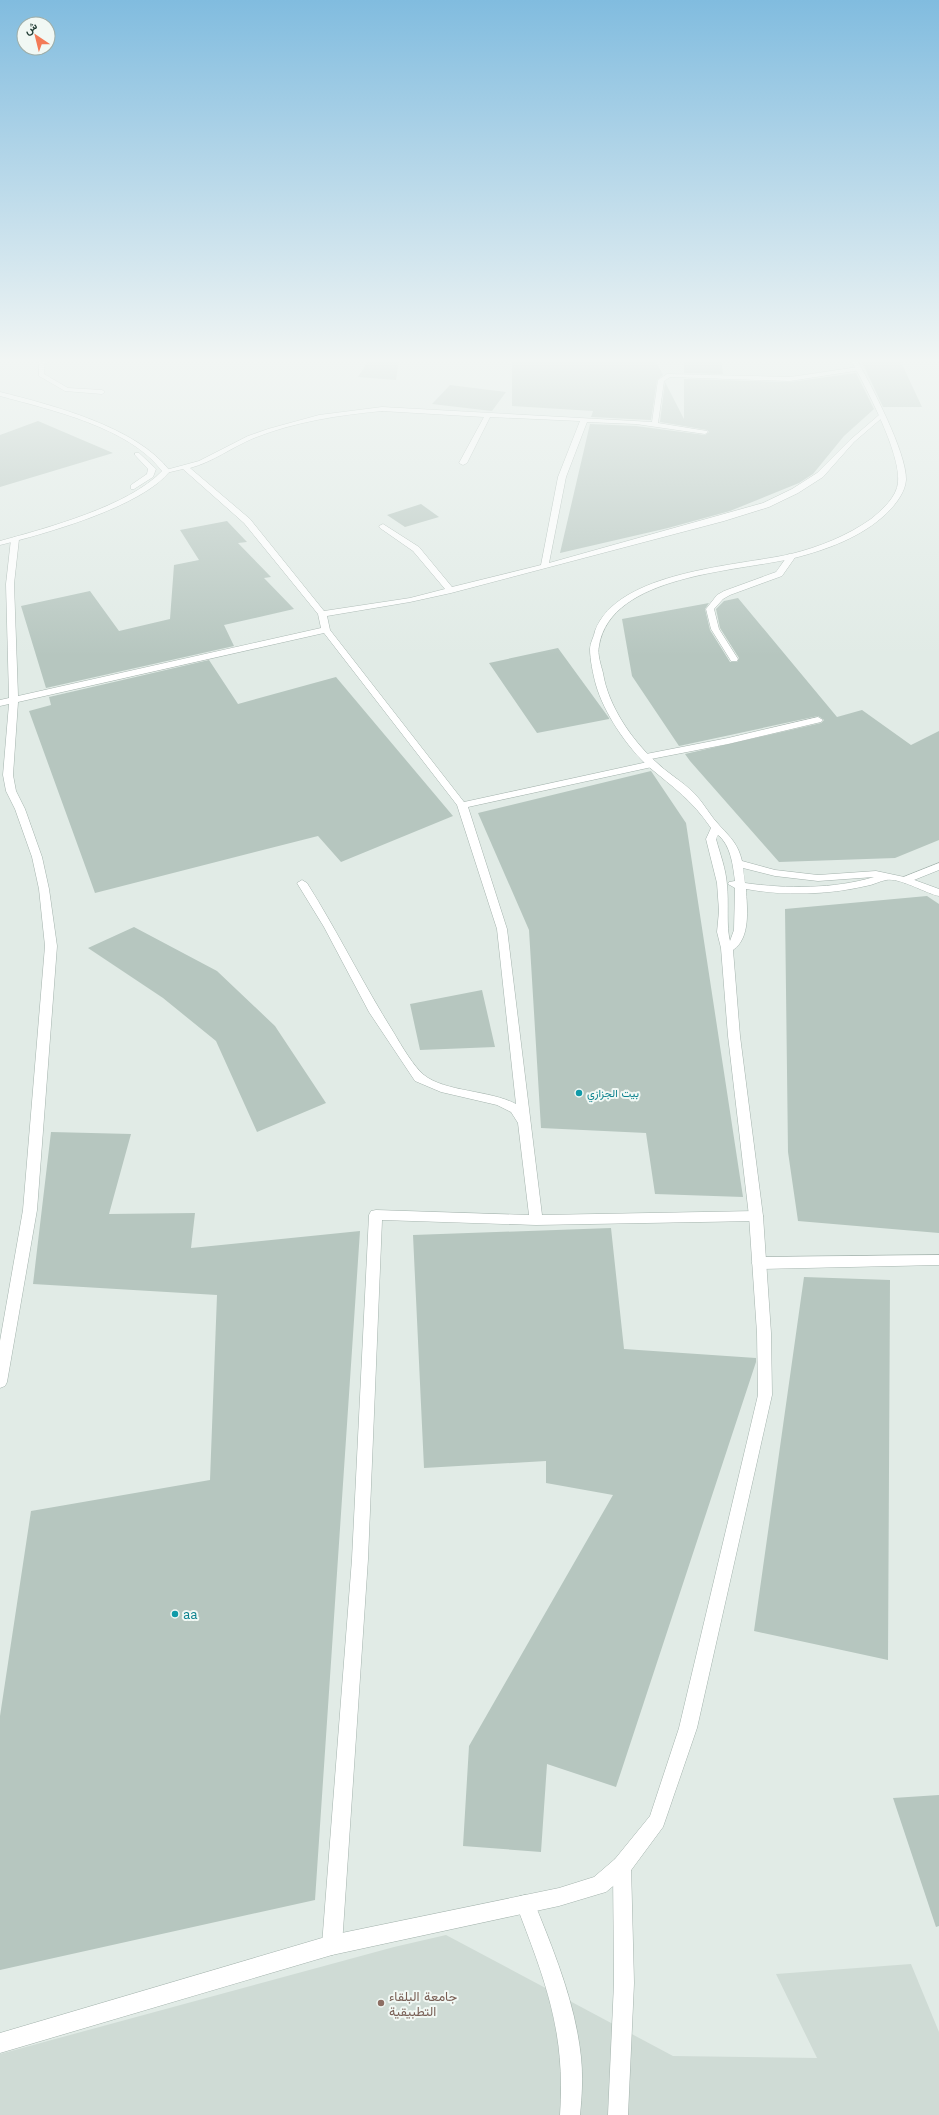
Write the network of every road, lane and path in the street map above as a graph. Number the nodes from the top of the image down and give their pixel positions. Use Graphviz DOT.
graph roads {
  1 [pos="142,459"];
  2 [pos="156,459"];
  3 [pos="209,459"];
  4 [pos="465,459"];
  5 [pos="569,459"];
  6 [pos="835,459"];
  7 [pos="897,459"];
  8 [pos="463,463"];
  9 [pos="185,467"];
  10 [pos="166,471"];
  11 [pos="75,514"];
  12 [pos="83,517"];
  13 [pos="383,526"];
  14 [pos="0,535"];
  15 [pos="15,539"];
  16 [pos="0,543"];
  17 [pos="792,556"];
  18 [pos="545,566"];
  19 [pos="451,591"];
  20 [pos="322,614"];
  21 [pos="326,630"];
  22 [pos="734,659"];
  23 [pos="14,700"];
  24 [pos="0,704"];
  25 [pos="818,720"];
  26 [pos="649,760"];
  27 [pos="462,805"];
  28 [pos="716,828"];
  29 [pos="737,863"];
  30 [pos="939,866"];
  31 [pos="885,876"];
  32 [pos="905,880"];
  33 [pos="302,883"];
  34 [pos="722,883"];
  35 [pos="740,885"];
  36 [pos="939,893"];
  37 [pos="727,948"];
  38 [pos="525,1122"];
  39 [pos="756,1216"];
  40 [pos="536,1220"];
  41 [pos="939,1260"];
  42 [pos="759,1263"];
  43 [pos="0,1382"];
  44 [pos="622,1866"];
  45 [pos="525,1904"];
  46 [pos="332,1945"];
  47 [pos="0,2043"];
  48 [pos="570,2115"];
  49 [pos="618,2115"];
  1 -- 11 [label="street"];
  2 -- 10 [label="street"];
  3 -- 9 [label="street"];
  4 -- 8 [label="street"];
  5 -- 18 [label="street"];
  6 -- 18 [label="street"];
  7 -- 17 [label="street"];
  9 -- 10 [label="street"];
  9 -- 20 [label="street"];
  10 -- 12 [label="street"];
  11 -- 12 [label="street"];
  11 -- 14 [label="street"];
  12 -- 15 [label="street"];
  13 -- 19 [label="street"];
  15 -- 16 [label="street"];
  15 -- 23 [label="street"];
  17 -- 22 [label="street"];
  17 -- 26 [label="street"];
  18 -- 19 [label="street"];
  19 -- 20 [label="street"];
  20 -- 21 [label="street"];
  21 -- 23 [label="street"];
  21 -- 27 [label="street"];
  23 -- 24 [label="street"];
  23 -- 43 [label="street"];
  25 -- 26 [label="street"];
  26 -- 27 [label="street"];
  26 -- 28 [label="street"];
  27 -- 38 [label="street"];
  28 -- 29 [label="street"];
  28 -- 34 [label="street"];
  29 -- 31 [label="street"];
  29 -- 35 [label="street"];
  30 -- 32 [label="street"];
  31 -- 32 [label="street"];
  31 -- 35 [label="street"];
  32 -- 36 [label="street"];
  33 -- 38 [label="street"];
  34 -- 35 [label="street"];
  34 -- 37 [label="street"];
  35 -- 37 [label="street"];
  37 -- 39 [label="street"];
  38 -- 40 [label="street"];
  39 -- 40 [label="street"];
  39 -- 42 [label="street"];
  40 -- 46 [label="street"];
  41 -- 42 [label="street"];
  42 -- 44 [label="street"];
  44 -- 45 [label="street"];
  44 -- 49 [label="street"];
  45 -- 46 [label="street"];
  45 -- 48 [label="street"];
  46 -- 47 [label="street"];
}
